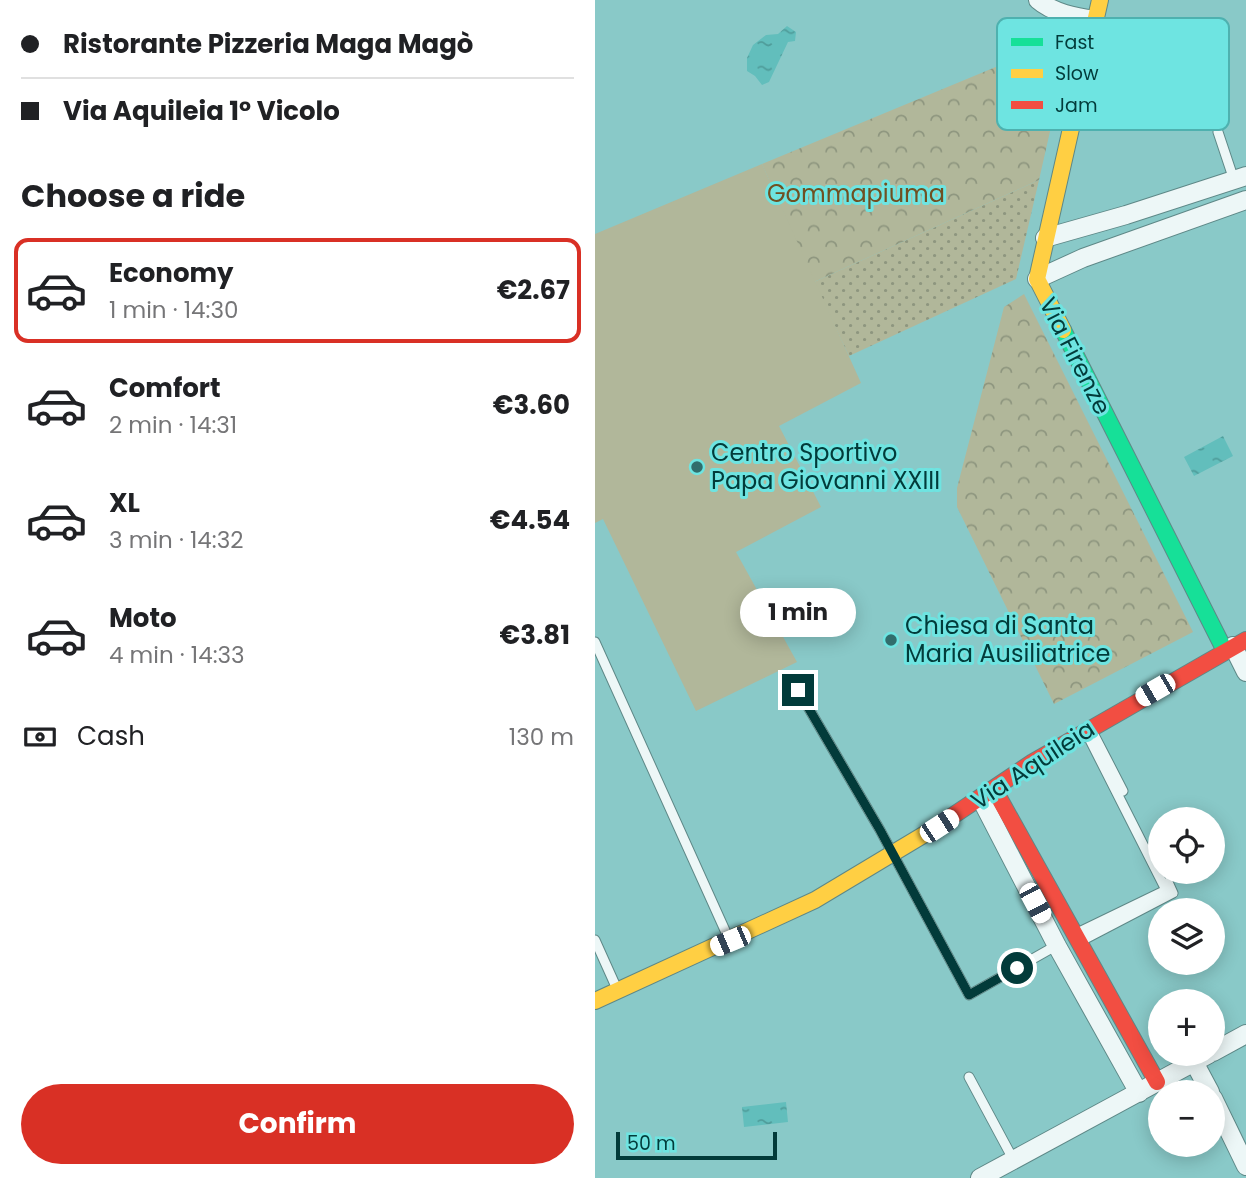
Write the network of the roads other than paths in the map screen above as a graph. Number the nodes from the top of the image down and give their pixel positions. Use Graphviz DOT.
graph roads {
  1 [pos="1038,0"];
  2 [pos="1100,0"];
  3 [pos="1076,18"];
  4 [pos="1096,18"];
  5 [pos="1070,130"];
  6 [pos="1218,132"];
  7 [pos="1240,178"];
  8 [pos="1246,200"];
  9 [pos="1045,238"];
  10 [pos="1037,279"];
  11 [pos="595,642"];
  12 [pos="1235,646"];
  13 [pos="1246,672"];
  14 [pos="798,690"];
  15 [pos="1088,729"];
  16 [pos="987,794"];
  17 [pos="1148,844"];
  18 [pos="893,855"];
  19 [pos="1168,884"];
  20 [pos="1077,938"];
  21 [pos="595,940"];
  22 [pos="730,941"];
  23 [pos="1057,946"];
  24 [pos="618,990"];
  25 [pos="595,1001"];
  26 [pos="1246,1034"];
  27 [pos="1225,1045"];
  28 [pos="1187,1066"];
  29 [pos="969,1077"];
  30 [pos="1156,1080"];
  31 [pos="1161,1080"];
  32 [pos="1148,1088"];
  33 [pos="1139,1093"];
  34 [pos="1225,1123"];
  35 [pos="1013,1160"];
  36 [pos="1246,1166"];
  37 [pos="980,1178"];
  1 -- 3 [label="street"];
  2 -- 4 [label="street, Via Firenze"];
  5 -- 9 [label="street, Via Firenze"];
  6 -- 7 [label="lane"];
  7 -- 9 [label="street"];
  8 -- 10 [label="street"];
  9 -- 10 [label="street, Via Firenze"];
  10 -- 12 [label="street, Via Firenze"];
  11 -- 22 [label="lane"];
  12 -- 13 [label="street"];
  12 -- 15 [label="street, Via Aquileia"];
  14 -- 18 [label="lane"];
  15 -- 16 [label="street, Via Aquileia"];
  15 -- 17 [label="lane"];
  15 -- 20 [label="lane"];
  16 -- 18 [label="street, Via Aquileia"];
  16 -- 20 [label="street"];
  16 -- 23 [label="street"];
  18 -- 22 [label="street, Via Aquileia"];
  18 -- 23 [label="lane"];
  19 -- 20 [label="lane"];
  20 -- 23 [label="lane"];
  20 -- 30 [label="street"];
  21 -- 24 [label="lane"];
  22 -- 24 [label="street, Via Aquileia"];
  23 -- 33 [label="street"];
  24 -- 25 [label="street, Via Aquileia"];
  26 -- 27 [label="street"];
  28 -- 31 [label="street"];
  29 -- 35 [label="lane"];
  32 -- 33 [label="street"];
  33 -- 35 [label="street"];
  34 -- 36 [label="street"];
  35 -- 37 [label="street"];
}
